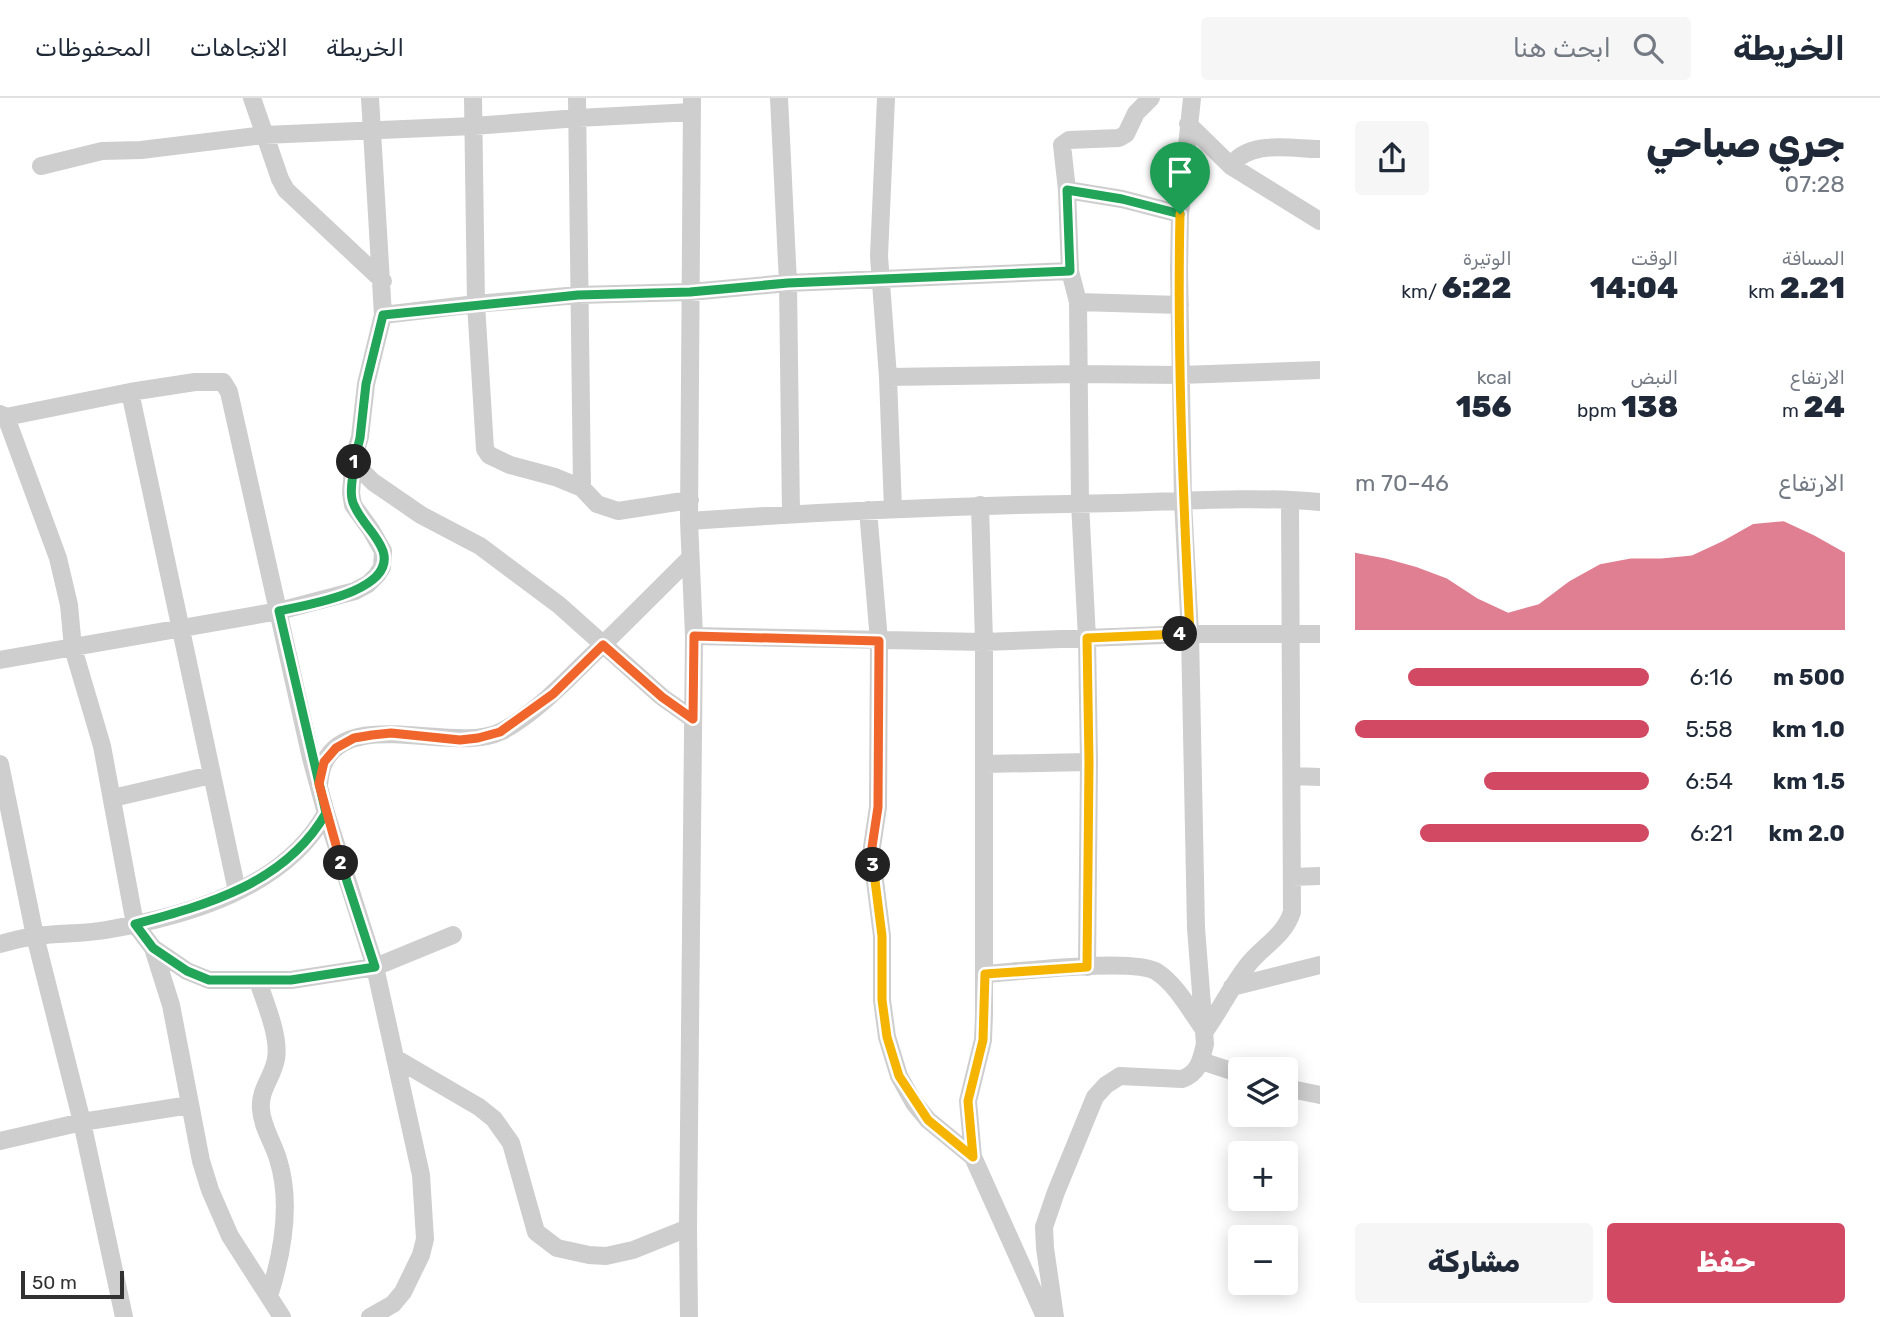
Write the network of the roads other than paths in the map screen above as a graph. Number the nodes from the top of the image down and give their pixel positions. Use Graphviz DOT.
graph roads {
  1 [pos="252,98"];
  2 [pos="370,98"];
  3 [pos="473,98"];
  4 [pos="577,98"];
  5 [pos="779,98"];
  6 [pos="886,98"];
  7 [pos="1151,98"];
  8 [pos="1192,98"];
  9 [pos="692,105"];
  10 [pos="578,118"];
  11 [pos="1188,124"];
  12 [pos="474,126"];
  13 [pos="373,131"];
  14 [pos="264,135"];
  15 [pos="1320,149"];
  16 [pos="41,166"];
  17 [pos="1231,166"];
  18 [pos="1067,190"];
  19 [pos="1180,214"];
  20 [pos="1320,221"];
  21 [pos="1070,271"];
  22 [pos="880,278"];
  23 [pos="383,281"];
  24 [pos="788,283"];
  25 [pos="690,292"];
  26 [pos="578,295"];
  27 [pos="1078,302"];
  28 [pos="476,304"];
  29 [pos="1180,305"];
  30 [pos="383,315"];
  31 [pos="1320,370"];
  32 [pos="1078,374"];
  33 [pos="1181,375"];
  34 [pos="888,377"];
  35 [pos="130,392"];
  36 [pos="3,416"];
  37 [pos="354,457"];
  38 [pos="582,488"];
  39 [pos="690,500"];
  40 [pos="1290,500"];
  41 [pos="1183,502"];
  42 [pos="1320,502"];
  43 [pos="1080,503"];
  44 [pos="980,505"];
  45 [pos="893,509"];
  46 [pos="868,510"];
  47 [pos="791,514"];
  48 [pos="689,521"];
  49 [pos="690,558"];
  50 [pos="279,611"];
  51 [pos="179,629"];
  52 [pos="1190,634"];
  53 [pos="1289,634"];
  54 [pos="1320,634"];
  55 [pos="694,636"];
  56 [pos="1087,638"];
  57 [pos="879,641"];
  58 [pos="984,642"];
  59 [pos="603,645"];
  60 [pos="73,648"];
  61 [pos="0,660"];
  62 [pos="693,719"];
  63 [pos="1089,762"];
  64 [pos="0,764"];
  65 [pos="984,764"];
  66 [pos="211,775"];
  67 [pos="1292,776"];
  68 [pos="1320,777"];
  69 [pos="319,784"];
  70 [pos="113,798"];
  71 [pos="326,813"];
  72 [pos="1320,876"];
  73 [pos="1292,877"];
  74 [pos="237,891"];
  75 [pos="135,924"];
  76 [pos="453,935"];
  77 [pos="35,936"];
  78 [pos="0,944"];
  79 [pos="153,948"];
  80 [pos="1320,965"];
  81 [pos="375,967"];
  82 [pos="1087,967"];
  83 [pos="985,974"];
  84 [pos="258,981"];
  85 [pos="1233,986"];
  86 [pos="1205,1031"];
  87 [pos="395,1058"];
  88 [pos="1201,1061"];
  89 [pos="1228,1070"];
  90 [pos="1298,1090"];
  91 [pos="1320,1095"];
  92 [pos="190,1105"];
  93 [pos="82,1122"];
  94 [pos="0,1141"];
  95 [pos="973,1157"];
  96 [pos="688,1228"];
  97 [pos="269,1296"];
  98 [pos="124,1317"];
  99 [pos="282,1317"];
  100 [pos="370,1317"];
  101 [pos="689,1317"];
  102 [pos="1045,1317"];
  103 [pos="1055,1317"];
  1 -- 14 [label="street"];
  2 -- 13 [label="street"];
  3 -- 12 [label="street"];
  4 -- 10 [label="street"];
  5 -- 24 [label="street"];
  6 -- 22 [label="street"];
  7 -- 18 [label="street"];
  8 -- 11 [label="street"];
  9 -- 10 [label="street"];
  9 -- 25 [label="street"];
  10 -- 12 [label="street"];
  10 -- 26 [label="street"];
  11 -- 17 [label="street"];
  11 -- 19 [label="street"];
  12 -- 13 [label="street"];
  12 -- 28 [label="street"];
  13 -- 14 [label="street"];
  13 -- 23 [label="street"];
  14 -- 16 [label="street"];
  14 -- 23 [label="street"];
  15 -- 17 [label="street"];
  17 -- 20 [label="street"];
  18 -- 19 [label="street"];
  18 -- 21 [label="street"];
  19 -- 29 [label="street"];
  21 -- 22 [label="street"];
  21 -- 27 [label="street"];
  22 -- 24 [label="street"];
  22 -- 34 [label="street"];
  23 -- 30 [label="street"];
  24 -- 25 [label="street"];
  24 -- 47 [label="street"];
  25 -- 26 [label="street"];
  25 -- 39 [label="street"];
  26 -- 28 [label="street"];
  26 -- 38 [label="street"];
  27 -- 29 [label="street"];
  27 -- 32 [label="street"];
  28 -- 30 [label="street"];
  28 -- 38 [label="street"];
  29 -- 33 [label="street"];
  30 -- 37 [label="street"];
  31 -- 33 [label="street"];
  32 -- 33 [label="street"];
  32 -- 34 [label="street"];
  32 -- 43 [label="street"];
  33 -- 41 [label="street"];
  34 -- 45 [label="street"];
  35 -- 36 [label="street"];
  35 -- 50 [label="street"];
  35 -- 51 [label="street"];
  36 -- 60 [label="street"];
  37 -- 50 [label="street"];
  37 -- 59 [label="street"];
  38 -- 39 [label="street"];
  39 -- 48 [label="street"];
  40 -- 41 [label="street"];
  40 -- 42 [label="street"];
  40 -- 53 [label="street"];
  41 -- 43 [label="street"];
  41 -- 52 [label="street"];
  43 -- 44 [label="street"];
  43 -- 56 [label="street"];
  44 -- 45 [label="street"];
  44 -- 58 [label="street"];
  45 -- 46 [label="street"];
  46 -- 47 [label="street"];
  46 -- 57 [label="street"];
  47 -- 48 [label="street"];
  48 -- 49 [label="street"];
  49 -- 55 [label="street"];
  49 -- 59 [label="street"];
  50 -- 51 [label="street"];
  50 -- 69 [label="street"];
  51 -- 60 [label="street"];
  51 -- 66 [label="street"];
  52 -- 53 [label="street"];
  52 -- 56 [label="street"];
  52 -- 86 [label="street"];
  53 -- 54 [label="street"];
  53 -- 67 [label="street"];
  55 -- 57 [label="street"];
  55 -- 62 [label="street"];
  56 -- 58 [label="street"];
  56 -- 63 [label="street"];
  57 -- 58 [label="street"];
  57 -- 95 [label="street"];
  58 -- 65 [label="street"];
  59 -- 62 [label="street"];
  59 -- 69 [label="street"];
  60 -- 61 [label="street"];
  60 -- 70 [label="street"];
  62 -- 96 [label="street"];
  63 -- 65 [label="street"];
  63 -- 82 [label="street"];
  64 -- 77 [label="street"];
  65 -- 83 [label="street"];
  66 -- 70 [label="street"];
  66 -- 74 [label="street"];
  67 -- 68 [label="street"];
  67 -- 73 [label="street"];
  69 -- 71 [label="street"];
  70 -- 75 [label="street"];
  71 -- 74 [label="street"];
  71 -- 81 [label="street"];
  72 -- 73 [label="street"];
  73 -- 85 [label="street"];
  74 -- 75 [label="street"];
  75 -- 77 [label="street"];
  75 -- 79 [label="street"];
  76 -- 81 [label="street"];
  77 -- 78 [label="street"];
  77 -- 93 [label="street"];
  79 -- 84 [label="street"];
  79 -- 92 [label="street"];
  80 -- 85 [label="street"];
  81 -- 84 [label="street"];
  81 -- 87 [label="street"];
  82 -- 83 [label="street"];
  82 -- 86 [label="street"];
  83 -- 95 [label="street"];
  84 -- 97 [label="street"];
  85 -- 86 [label="street"];
  86 -- 88 [label="street"];
  87 -- 96 [label="street"];
  87 -- 100 [label="street"];
  88 -- 89 [label="street"];
  88 -- 103 [label="street"];
  90 -- 91 [label="street"];
  92 -- 93 [label="street"];
  92 -- 97 [label="street"];
  93 -- 94 [label="street"];
  93 -- 98 [label="street"];
  95 -- 102 [label="street"];
  96 -- 101 [label="street"];
  97 -- 99 [label="street"];
}
